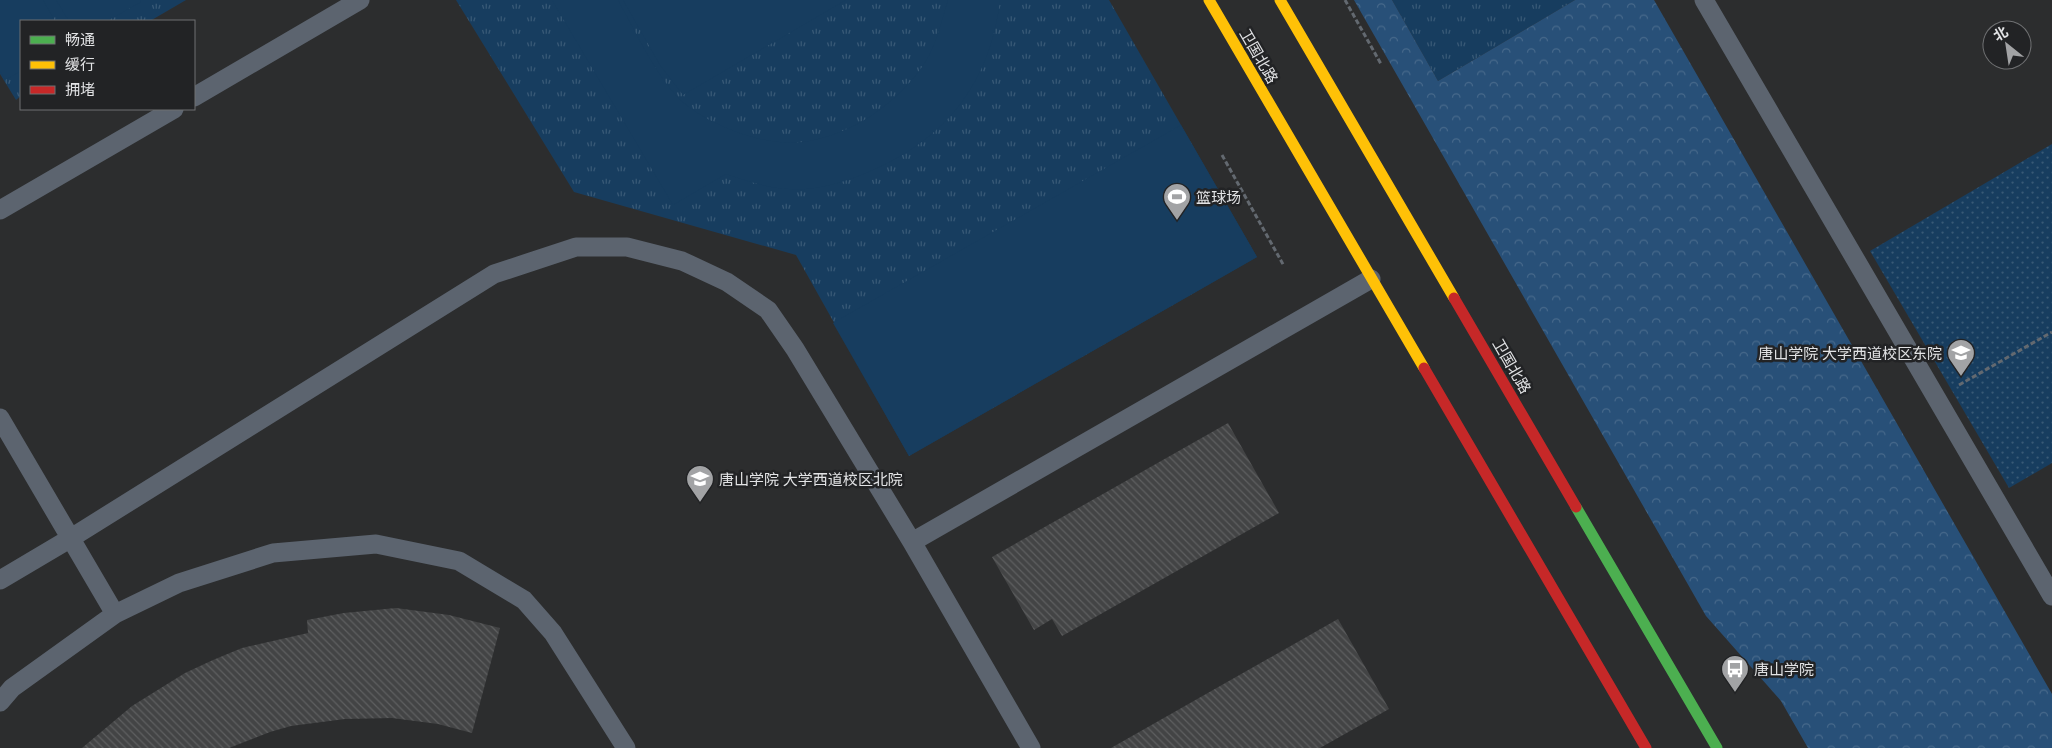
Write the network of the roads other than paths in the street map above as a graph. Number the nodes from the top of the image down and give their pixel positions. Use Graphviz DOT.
graph roads {
  1 [pos="360,0"];
  2 [pos="1209,0"];
  3 [pos="1280,0"];
  4 [pos="1704,0"];
  5 [pos="195,96"];
  6 [pos="172,110"];
  7 [pos="0,210"];
  8 [pos="1371,279"];
  9 [pos="0,418"];
  10 [pos="71,538"];
  11 [pos="912,542"];
  12 [pos="0,580"];
  13 [pos="2052,596"];
  14 [pos="115,614"];
  15 [pos="0,702"];
  16 [pos="626,748"];
  17 [pos="1031,748"];
  18 [pos="1646,748"];
  19 [pos="1717,748"];
  1 -- 5 [label="lane"];
  2 -- 8 [label="main road, 卫国北路"];
  3 -- 19 [label="main road, 卫国北路"];
  4 -- 13 [label="lane"];
  6 -- 7 [label="lane"];
  8 -- 11 [label="lane"];
  8 -- 18 [label="main road, 卫国北路"];
  9 -- 10 [label="lane"];
  10 -- 11 [label="lane"];
  10 -- 12 [label="lane"];
  10 -- 14 [label="lane"];
  11 -- 17 [label="lane"];
  14 -- 15 [label="lane"];
  14 -- 16 [label="lane"];
}
